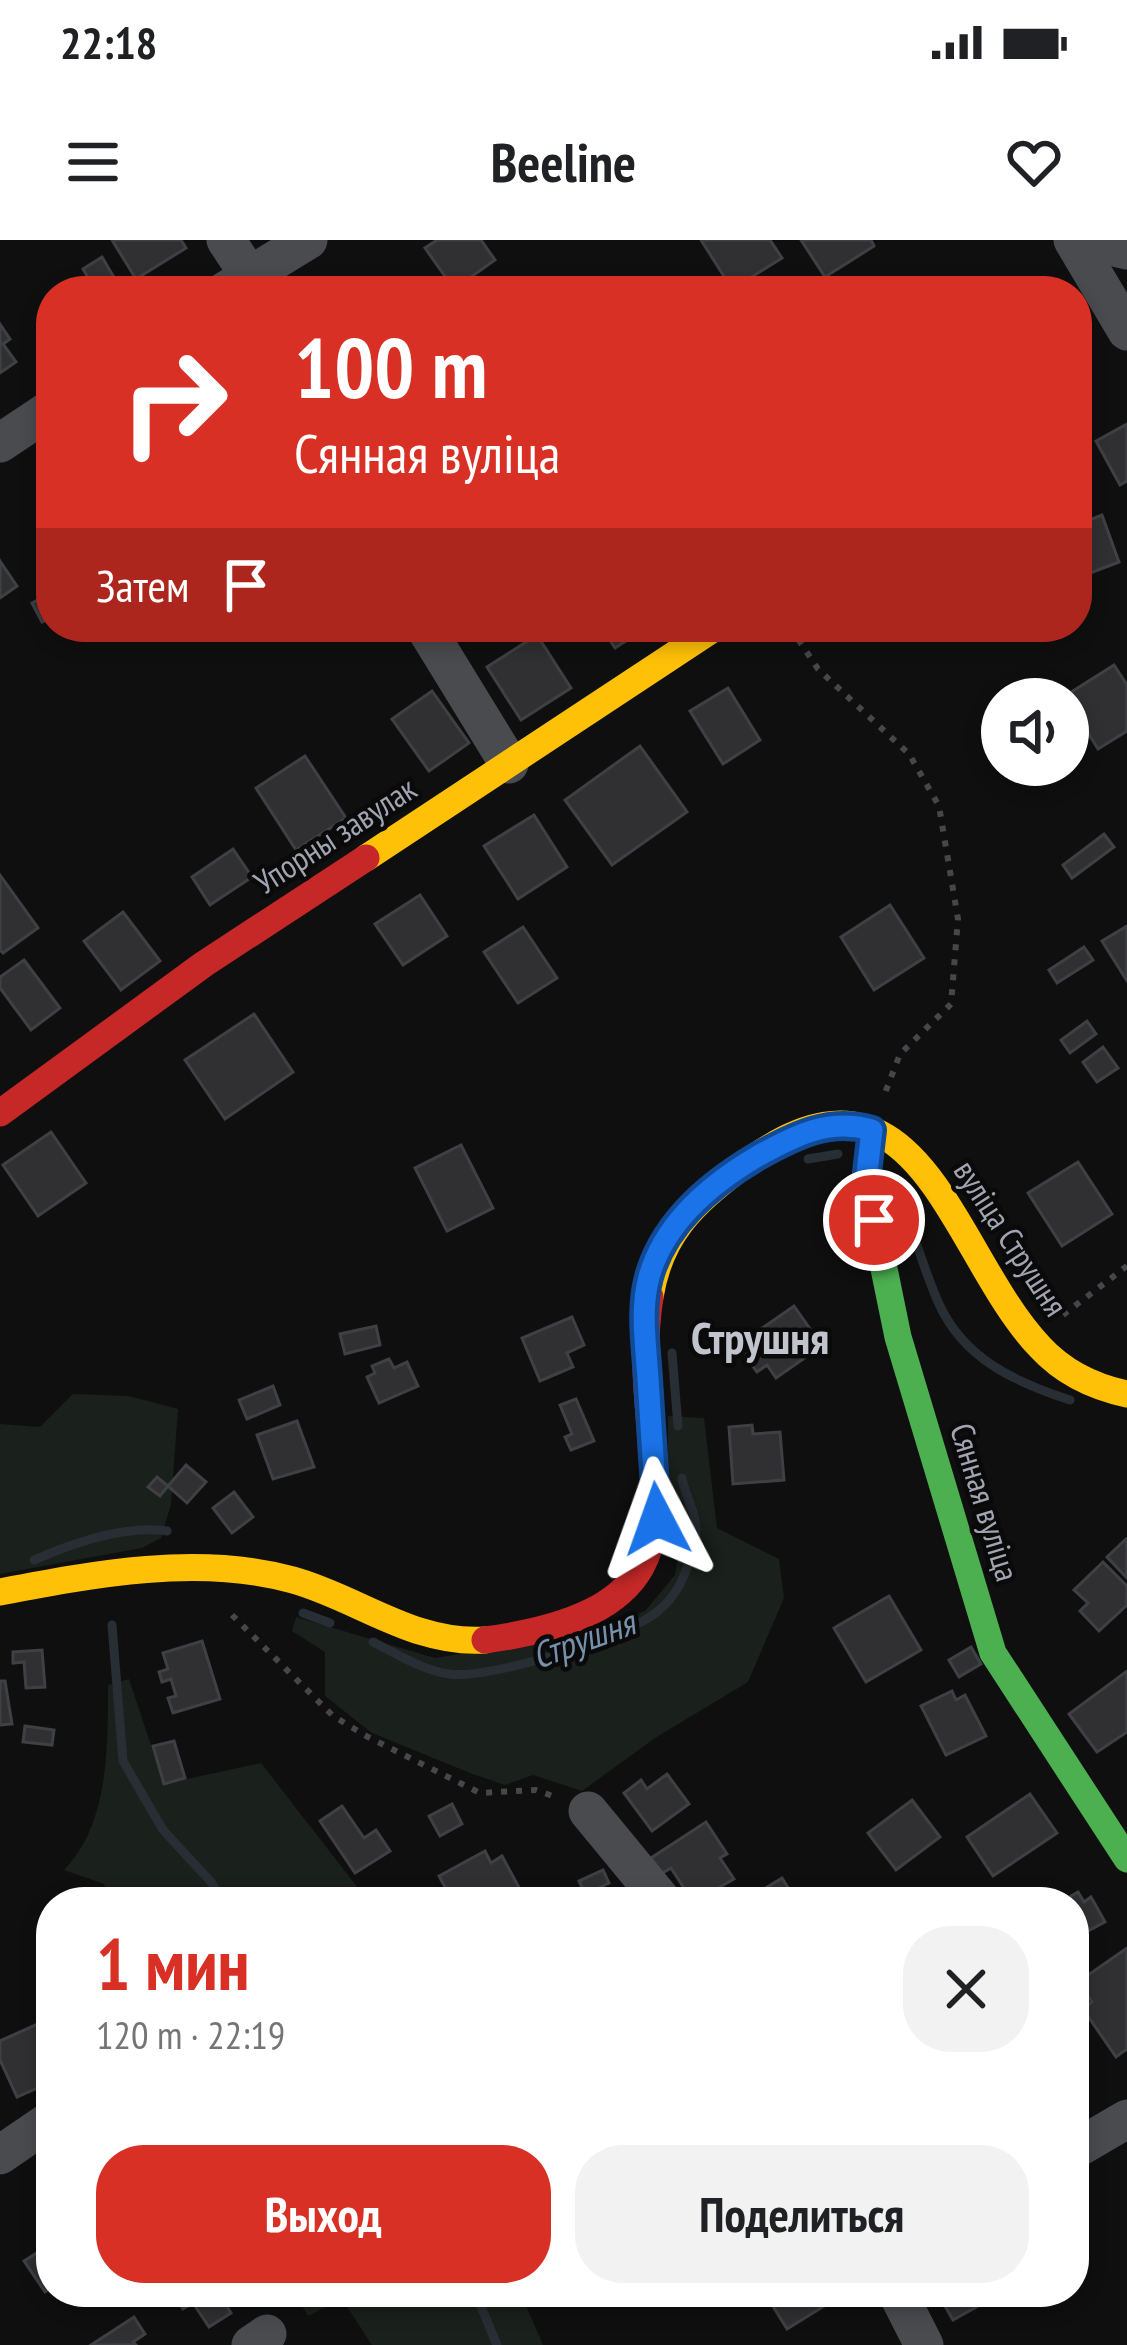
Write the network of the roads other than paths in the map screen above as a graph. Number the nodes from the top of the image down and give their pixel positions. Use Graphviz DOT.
graph roads {
  1 [pos="226,240"];
  2 [pos="308,240"];
  3 [pos="1073,240"];
  4 [pos="1084,240"];
  5 [pos="1127,250"];
  6 [pos="235,276"];
  7 [pos="249,276"];
  8 [pos="1127,331"];
  9 [pos="36,419"];
  10 [pos="0,443"];
  11 [pos="434,642"];
  12 [pos="693,642"];
  13 [pos="509,764"];
  14 [pos="0,1113"];
  15 [pos="872,1130"];
  16 [pos="1127,1394"];
  17 [pos="0,1592"];
  18 [pos="588,1811"];
  19 [pos="1127,1859"];
  20 [pos="650,1887"];
  21 [pos="1127,2119"];
  22 [pos="36,2131"];
  23 [pos="1089,2141"];
  24 [pos="0,2156"];
  25 [pos="905,2307"];
  26 [pos="924,2345"];
  1 -- 6 [label="street"];
  2 -- 7 [label="street"];
  3 -- 8 [label="street"];
  4 -- 5 [label="street"];
  9 -- 10 [label="street"];
  11 -- 13 [label="street"];
  12 -- 13 [label="street, Упорны завулак"];
  13 -- 14 [label="street, Упорны завулак"];
  15 -- 16 [label="street, вуліца Струшня"];
  15 -- 17 [label="street"];
  15 -- 19 [label="street, Сянная вуліца"];
  18 -- 20 [label="street"];
  21 -- 23 [label="street"];
  22 -- 24 [label="street"];
  25 -- 26 [label="street"];
}
